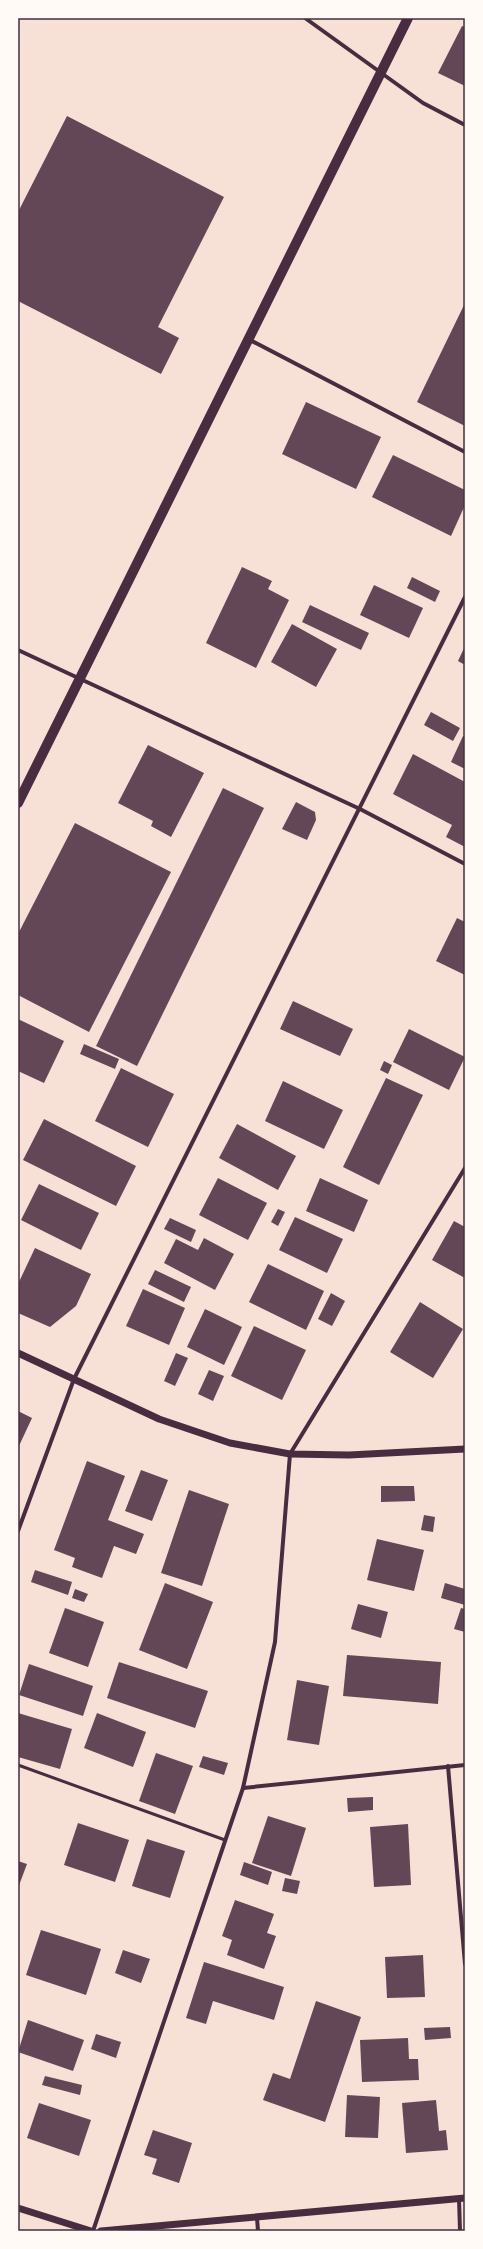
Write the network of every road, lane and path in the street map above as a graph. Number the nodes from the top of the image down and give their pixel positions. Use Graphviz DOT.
graph roads {
  1 [pos="305,18"];
  2 [pos="408,18"];
  3 [pos="380,73"];
  4 [pos="465,125"];
  5 [pos="249,340"];
  6 [pos="465,452"];
  7 [pos="465,597"];
  8 [pos="18,650"];
  9 [pos="80,680"];
  10 [pos="18,803"];
  11 [pos="360,809"];
  12 [pos="465,864"];
  13 [pos="465,1168"];
  14 [pos="18,1353"];
  15 [pos="74,1378"];
  16 [pos="465,1449"];
  17 [pos="290,1454"];
  18 [pos="18,1531"];
  19 [pos="18,1765"];
  20 [pos="465,1765"];
  21 [pos="448,1766"];
  22 [pos="243,1788"];
  23 [pos="225,1840"];
  24 [pos="465,1964"];
  25 [pos="462,2199"];
  26 [pos="18,2208"];
  27 [pos="258,2218"];
  28 [pos="92,2231"];
  29 [pos="101,2231"];
  30 [pos="258,2231"];
  31 [pos="460,2231"];
  1 -- 3 [label="street"];
  2 -- 3 [label="main road"];
  3 -- 4 [label="street"];
  3 -- 5 [label="main road"];
  5 -- 6 [label="street"];
  5 -- 9 [label="main road"];
  7 -- 11 [label="street"];
  8 -- 9 [label="street"];
  9 -- 10 [label="main road"];
  9 -- 11 [label="street"];
  11 -- 12 [label="street"];
  11 -- 15 [label="street"];
  13 -- 17 [label="street"];
  14 -- 15 [label="street"];
  15 -- 17 [label="street"];
  15 -- 18 [label="street"];
  16 -- 17 [label="street"];
  17 -- 22 [label="street"];
  19 -- 23 [label="lane"];
  20 -- 21 [label="street"];
  21 -- 22 [label="street"];
  21 -- 24 [label="street"];
  22 -- 23 [label="street"];
  23 -- 28 [label="street"];
  25 -- 27 [label="street"];
  25 -- 31 [label="street"];
  26 -- 28 [label="street"];
  27 -- 29 [label="street"];
  27 -- 30 [label="street"];
}
